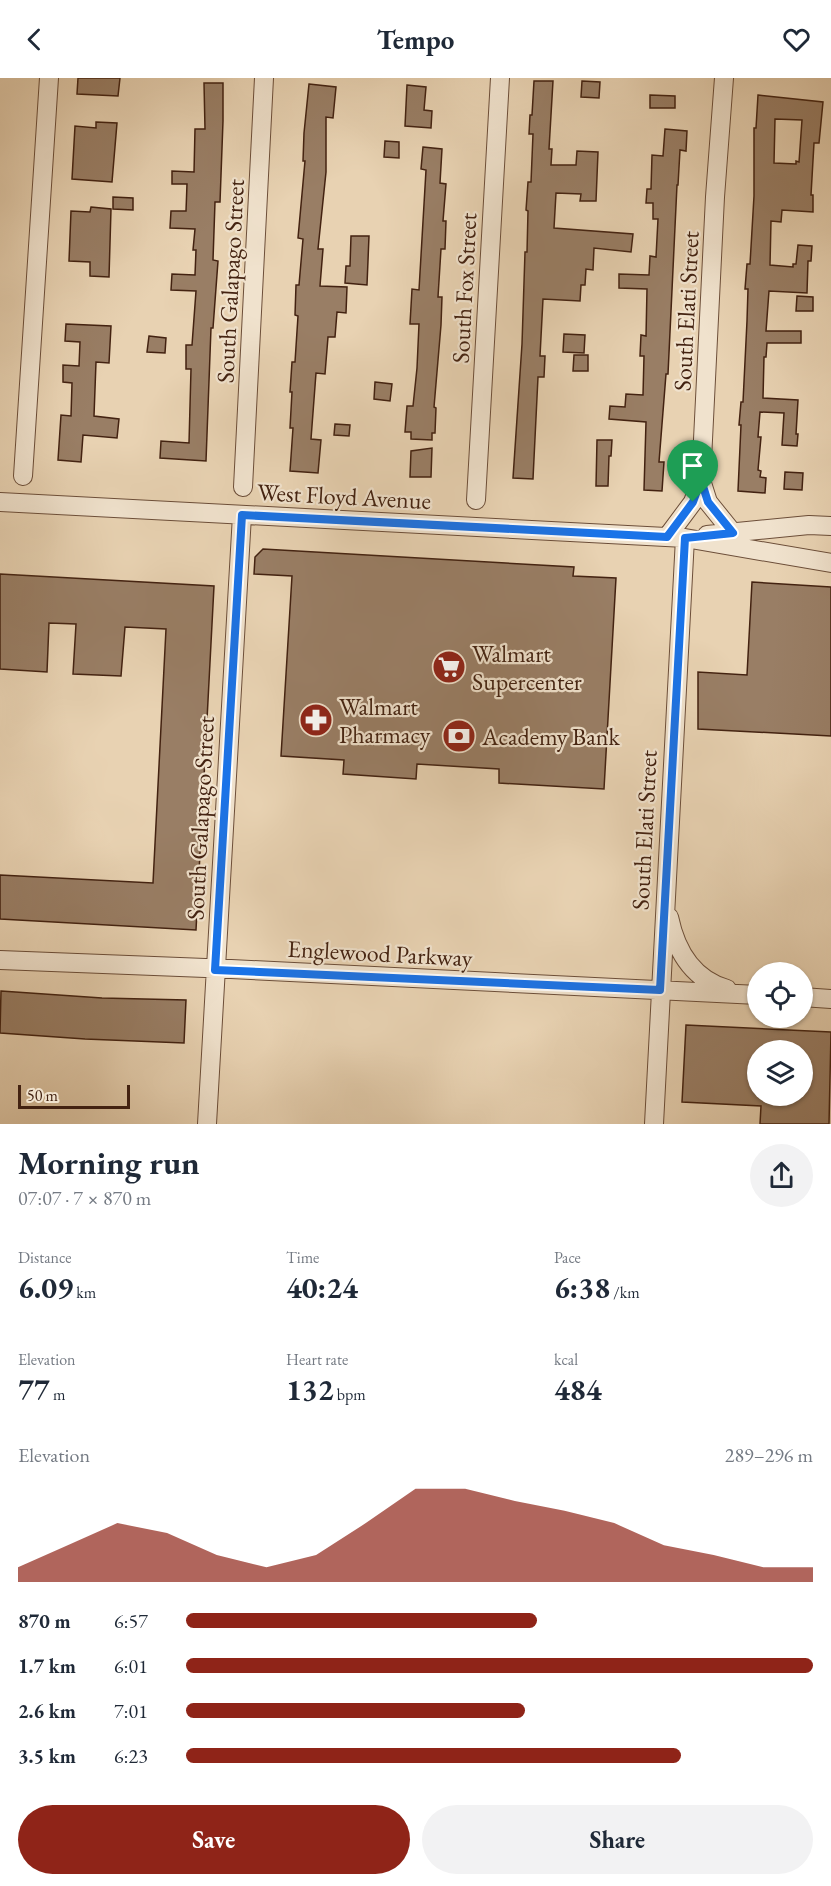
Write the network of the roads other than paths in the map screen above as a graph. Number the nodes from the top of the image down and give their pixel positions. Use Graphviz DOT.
graph roads {
  1 [pos="49,78"];
  2 [pos="264,78"];
  3 [pos="500,78"];
  4 [pos="724,78"];
  5 [pos="23,476"];
  6 [pos="701,480"];
  7 [pos="243,487"];
  8 [pos="0,501"];
  9 [pos="476,501"];
  10 [pos="242,515"];
  11 [pos="831,526"];
  12 [pos="733,533"];
  13 [pos="676,538"];
  14 [pos="831,562"];
  15 [pos="665,894"];
  16 [pos="0,960"];
  17 [pos="215,970"];
  18 [pos="660,990"];
  19 [pos="747,992"];
  20 [pos="747,994"];
  21 [pos="813,998"];
  22 [pos="831,999"];
  23 [pos="207,1124"];
  24 [pos="654,1124"];
  1 -- 5 [label="street"];
  2 -- 7 [label="street, South Galapago Street"];
  3 -- 9 [label="street, South Fox Street"];
  4 -- 6 [label="street, South Elati Street"];
  6 -- 12 [label="street"];
  6 -- 13 [label="street, South Elati Street"];
  8 -- 10 [label="street, West Floyd Avenue"];
  10 -- 13 [label="street, West Floyd Avenue"];
  10 -- 17 [label="street, South Galapago Street"];
  11 -- 12 [label="street, West Floyd Avenue"];
  12 -- 13 [label="street, West Floyd Avenue"];
  13 -- 14 [label="street, West Floyd Avenue"];
  13 -- 15 [label="street, South Elati Street"];
  15 -- 18 [label="street, South Elati Street"];
  15 -- 19 [label="street"];
  16 -- 17 [label="street, Englewood Parkway"];
  17 -- 18 [label="street, Englewood Parkway"];
  17 -- 23 [label="street, South Galapago Street"];
  18 -- 20 [label="street, Englewood Parkway"];
  18 -- 24 [label="street, South Elati Street"];
  21 -- 22 [label="street"];
}
